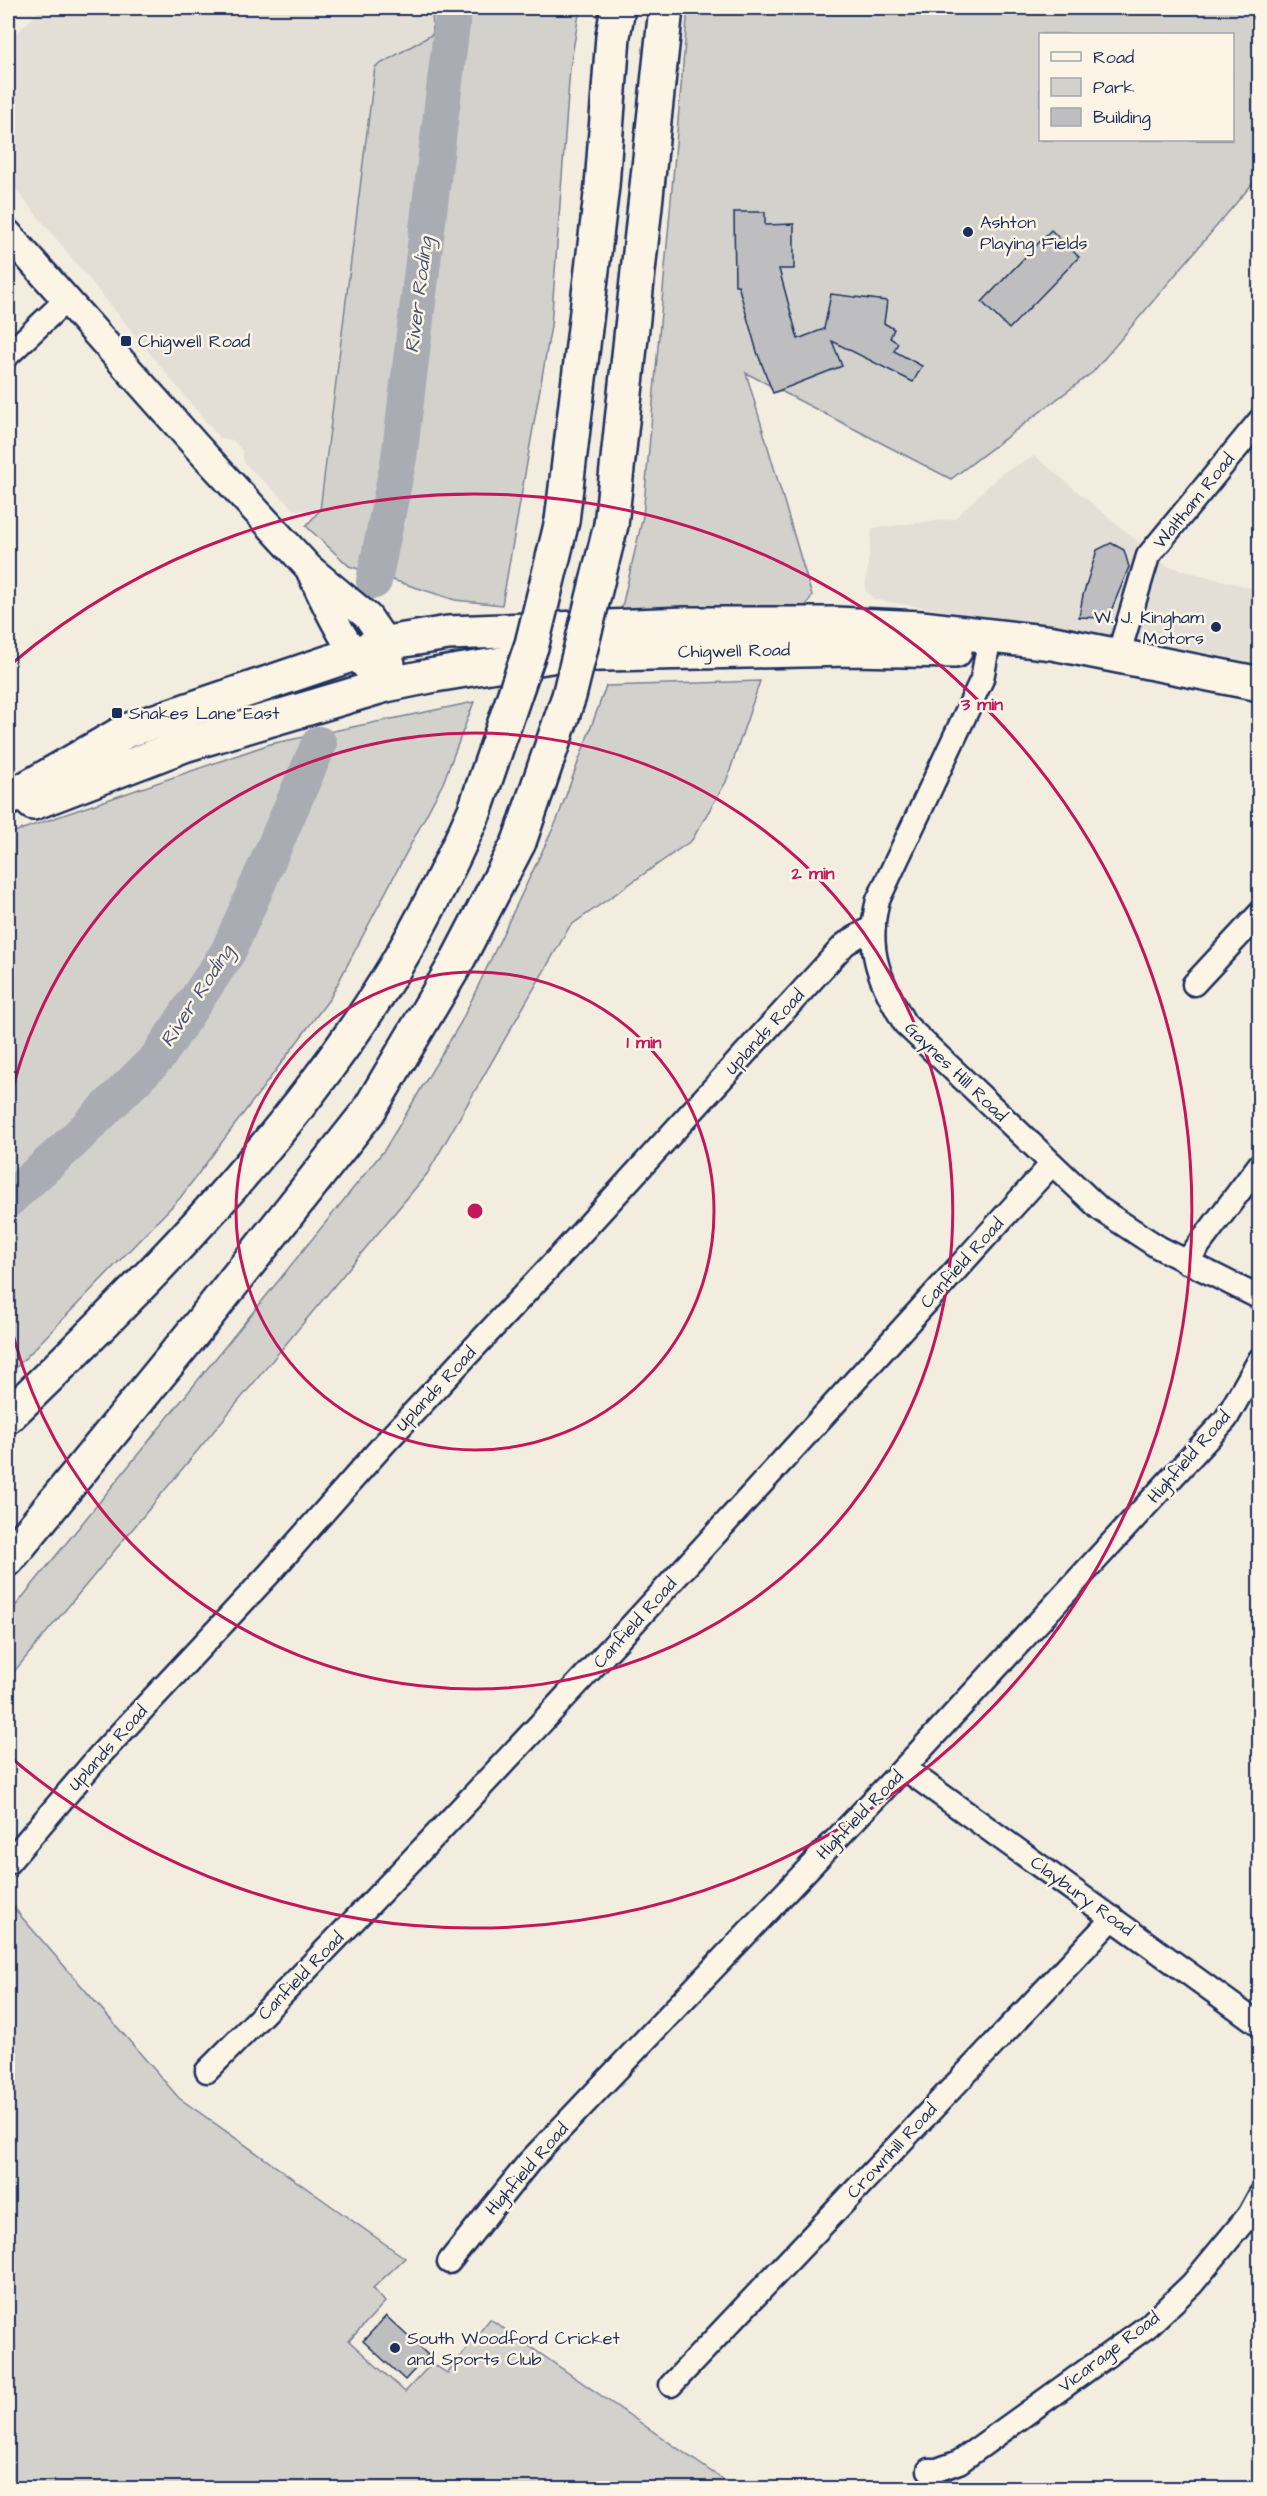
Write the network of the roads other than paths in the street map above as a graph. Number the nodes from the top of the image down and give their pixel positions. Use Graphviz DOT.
graph roads {
  1 [pos="618,8"];
  2 [pos="666,8"];
  3 [pos="8,234"];
  4 [pos="66,300"];
  5 [pos="8,355"];
  6 [pos="1260,420"];
  7 [pos="309,568"];
  8 [pos="989,642"];
  9 [pos="386,643"];
  10 [pos="353,654"];
  11 [pos="1118,656"];
  12 [pos="1260,684"];
  13 [pos="386,685"];
  14 [pos="8,799"];
  15 [pos="8,813"];
  16 [pos="1260,913"];
  17 [pos="874,926"];
  18 [pos="1194,984"];
  19 [pos="1052,1164"];
  20 [pos="1260,1164"];
  21 [pos="1186,1262"];
  22 [pos="1260,1298"];
  23 [pos="1260,1359"];
  24 [pos="8,1416"];
  25 [pos="8,1559"];
  26 [pos="904,1768"];
  27 [pos="8,1863"];
  28 [pos="1113,1918"];
  29 [pos="1260,2025"];
  30 [pos="207,2071"];
  31 [pos="1256,2213"];
  32 [pos="449,2262"];
  33 [pos="671,2385"];
  34 [pos="928,2470"];
  1 -- 24 [label="main road, bridge"];
  2 -- 25 [label="main road, bridge"];
  3 -- 4 [label="street"];
  4 -- 5 [label="street"];
  4 -- 7 [label="street"];
  6 -- 11 [label="street, Waltham Road"];
  7 -- 9 [label="street"];
  7 -- 10 [label="street"];
  8 -- 9 [label="main road, Chigwell Road"];
  8 -- 11 [label="main road, Chigwell Road"];
  8 -- 13 [label="main road, Chigwell Road"];
  8 -- 17 [label="street, Gaynes Hill Road"];
  9 -- 10 [label="main road, Chigwell Road"];
  9 -- 13 [label="street"];
  10 -- 13 [label="street"];
  10 -- 14 [label="main road, Chigwell Road"];
  11 -- 12 [label="main road, Chigwell Road"];
  13 -- 15 [label="main road, Chigwell Road"];
  16 -- 18 [label="street"];
  17 -- 19 [label="street, Gaynes Hill Road"];
  17 -- 27 [label="street, Uplands Road"];
  19 -- 21 [label="street, Gaynes Hill Road"];
  19 -- 30 [label="street, Canfield Road"];
  20 -- 21 [label="street"];
  21 -- 22 [label="street, Gaynes Hill Road"];
  23 -- 26 [label="street, Highfield Road"];
  26 -- 28 [label="street, Claybury Road"];
  26 -- 32 [label="street, Highfield Road"];
  28 -- 29 [label="street, Claybury Road"];
  28 -- 33 [label="street, Crownhill Road"];
  31 -- 34 [label="street, Vicarage Road"];
}
